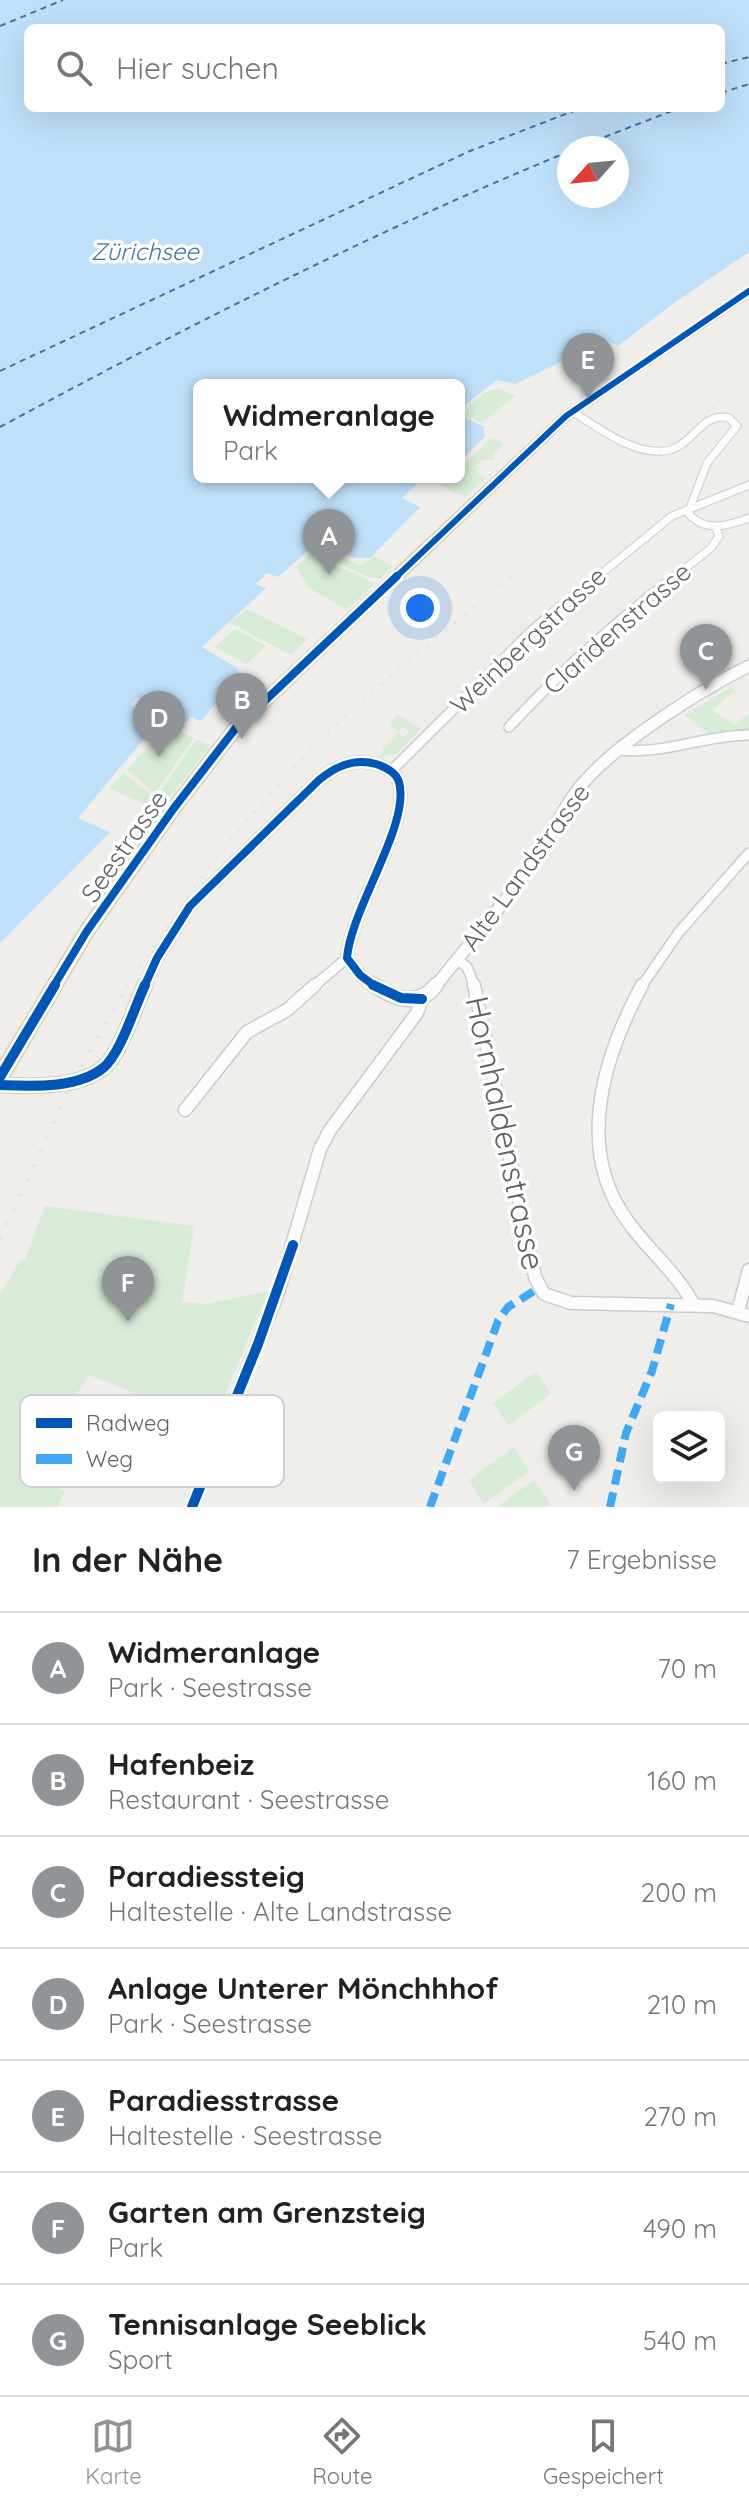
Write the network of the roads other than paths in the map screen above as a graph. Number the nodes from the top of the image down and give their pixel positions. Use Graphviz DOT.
graph roads {
  1 [pos="749,291"];
  2 [pos="572,411"];
  3 [pos="749,485"];
  4 [pos="690,507"];
  5 [pos="671,516"];
  6 [pos="749,518"];
  7 [pos="692,519"];
  8 [pos="716,528"];
  9 [pos="749,666"];
  10 [pos="509,727"];
  11 [pos="749,735"];
  12 [pos="619,750"];
  13 [pos="391,771"];
  14 [pos="749,853"];
  15 [pos="347,958"];
  16 [pos="458,960"];
  17 [pos="422,999"];
  18 [pos="0,1077"];
  19 [pos="0,1085"];
  20 [pos="185,1110"];
  21 [pos="749,1270"];
  22 [pos="694,1305"];
  23 [pos="743,1313"];
  24 [pos="237,1395"];
  25 [pos="200,1487"];
  26 [pos="192,1507"];
  1 -- 2 [label="main road, Seestrasse"];
  2 -- 4 [label="street"];
  2 -- 18 [label="main road, Seestrasse"];
  3 -- 4 [label="street, Weinbergstrasse"];
  4 -- 5 [label="street, Weinbergstrasse"];
  4 -- 7 [label="street"];
  5 -- 7 [label="street"];
  5 -- 13 [label="street, Weinbergstrasse"];
  6 -- 8 [label="street"];
  7 -- 8 [label="street"];
  8 -- 10 [label="street, Claridenstrasse"];
  9 -- 12 [label="street, Alte Landstrasse"];
  11 -- 12 [label="street"];
  12 -- 16 [label="street, Alte Landstrasse"];
  13 -- 15 [label="street"];
  13 -- 19 [label="street"];
  14 -- 22 [label="street"];
  15 -- 17 [label="street, Hornhaldenstrasse"];
  15 -- 20 [label="street"];
  16 -- 17 [label="street, Alte Landstrasse"];
  16 -- 22 [label="street, Hornhaldenstrasse"];
  17 -- 24 [label="street, Alte Landstrasse"];
  21 -- 23 [label="street"];
  22 -- 23 [label="street, Hornhaldenstrasse"];
  25 -- 26 [label="street, Alte Landstrasse"];
}
